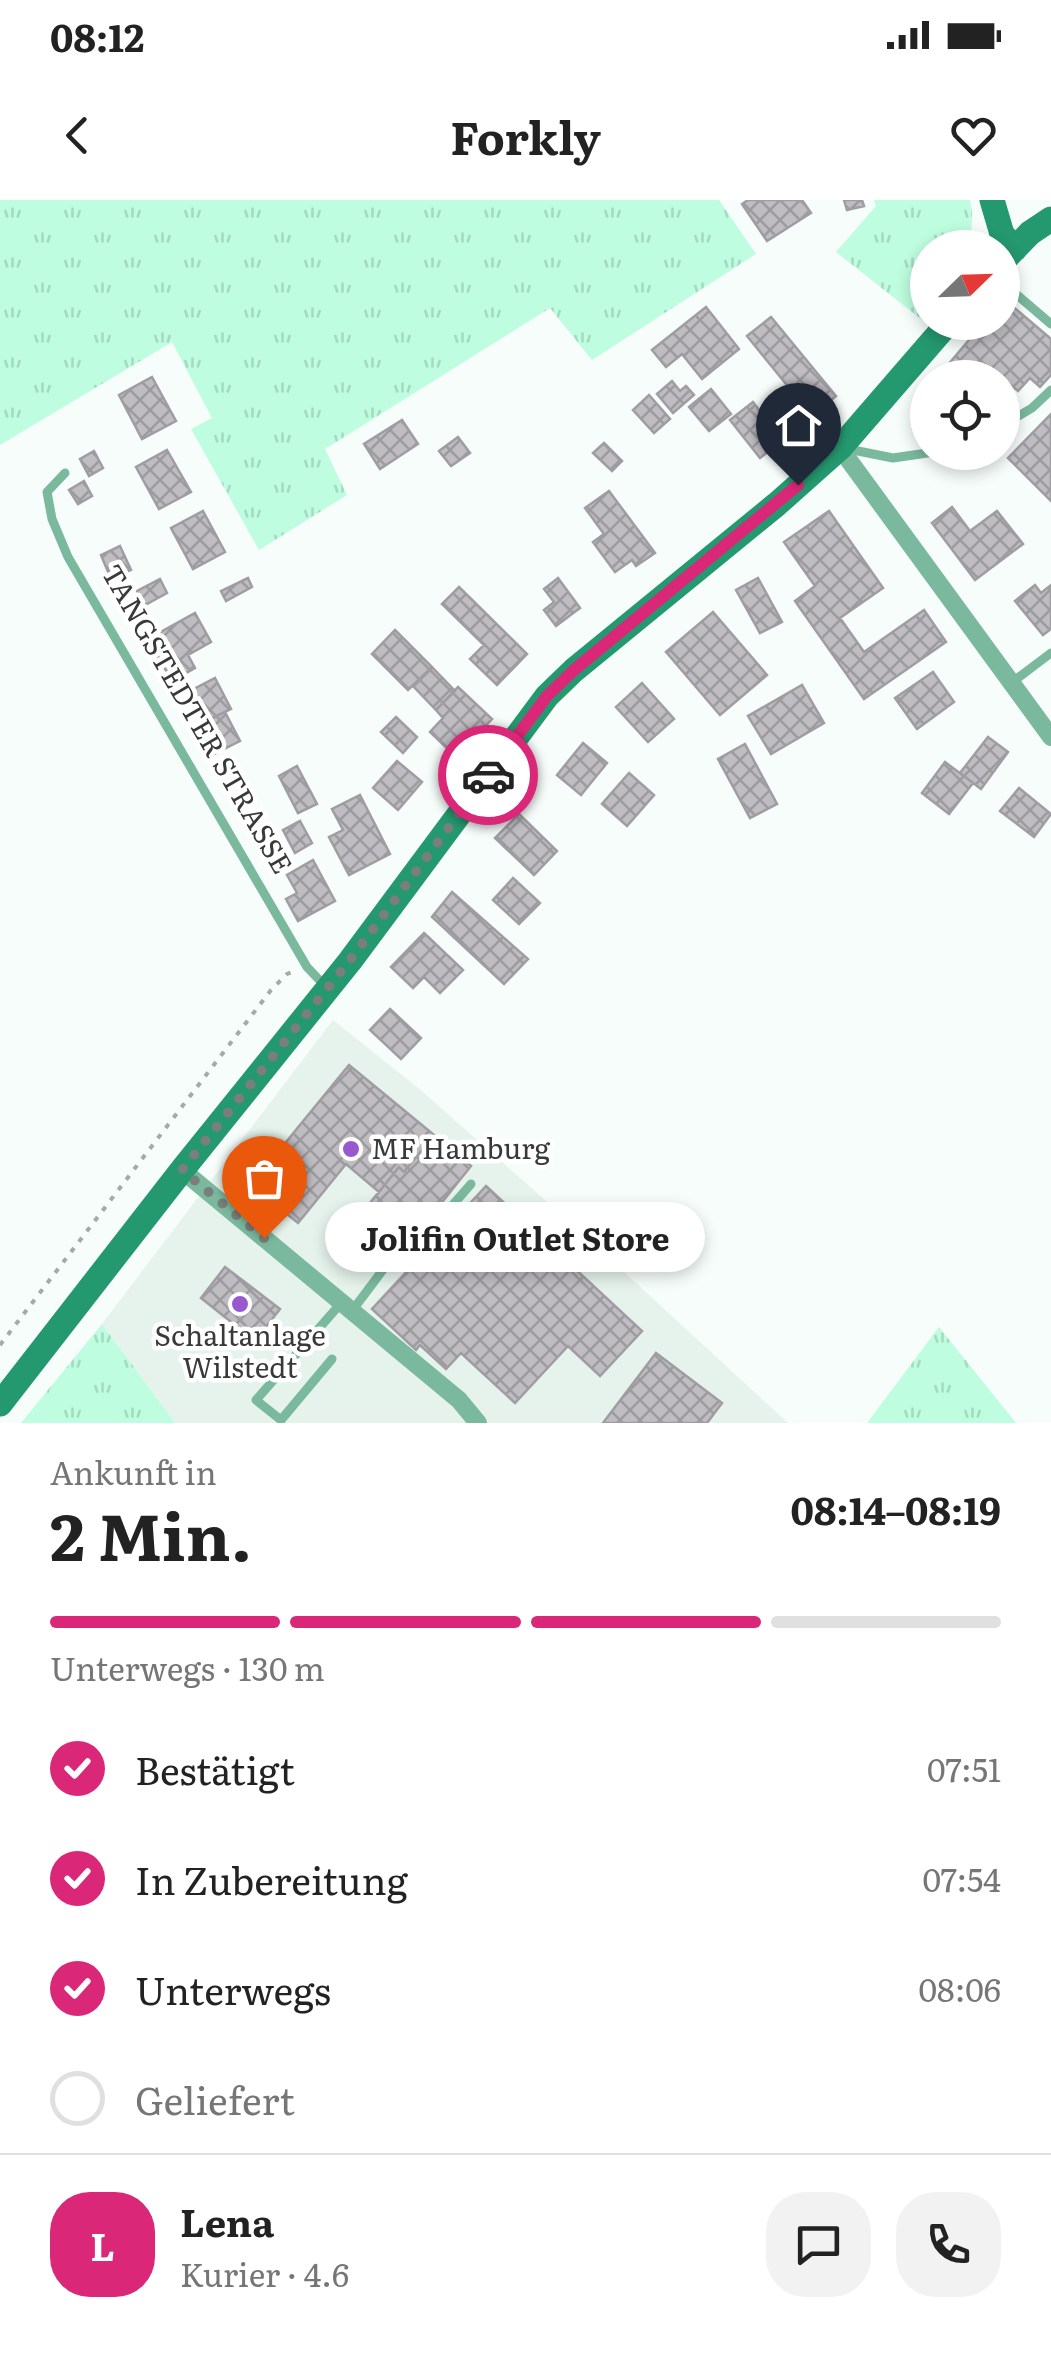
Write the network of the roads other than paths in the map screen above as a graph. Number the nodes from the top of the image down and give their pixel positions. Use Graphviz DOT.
graph roads {
  1 [pos="992,200"];
  2 [pos="1051,219"];
  3 [pos="1001,230"];
  4 [pos="1020,243"];
  5 [pos="1020,297"];
  6 [pos="1051,324"];
  7 [pos="934,340"];
  8 [pos="1051,390"];
  9 [pos="1020,415"];
  10 [pos="840,448"];
  11 [pos="910,456"];
  12 [pos="65,473"];
  13 [pos="1051,653"];
  14 [pos="1012,683"];
  15 [pos="1051,737"];
  16 [pos="328,988"];
  17 [pos="182,1170"];
  18 [pos="471,1184"];
  19 [pos="346,1307"];
  20 [pos="332,1359"];
  21 [pos="0,1404"];
  22 [pos="469,1419"];
  1 -- 3 [label="street"];
  2 -- 4 [label="street"];
  5 -- 6 [label="lane"];
  7 -- 10 [label="street"];
  8 -- 9 [label="lane"];
  10 -- 11 [label="lane"];
  10 -- 14 [label="street"];
  10 -- 16 [label="street"];
  12 -- 16 [label="lane, TANGSTEDTER STRASSE"];
  13 -- 14 [label="lane"];
  14 -- 15 [label="street"];
  16 -- 17 [label="street"];
  17 -- 19 [label="street"];
  17 -- 21 [label="street"];
  18 -- 19 [label="lane"];
  19 -- 20 [label="lane"];
  19 -- 22 [label="street"];
}
